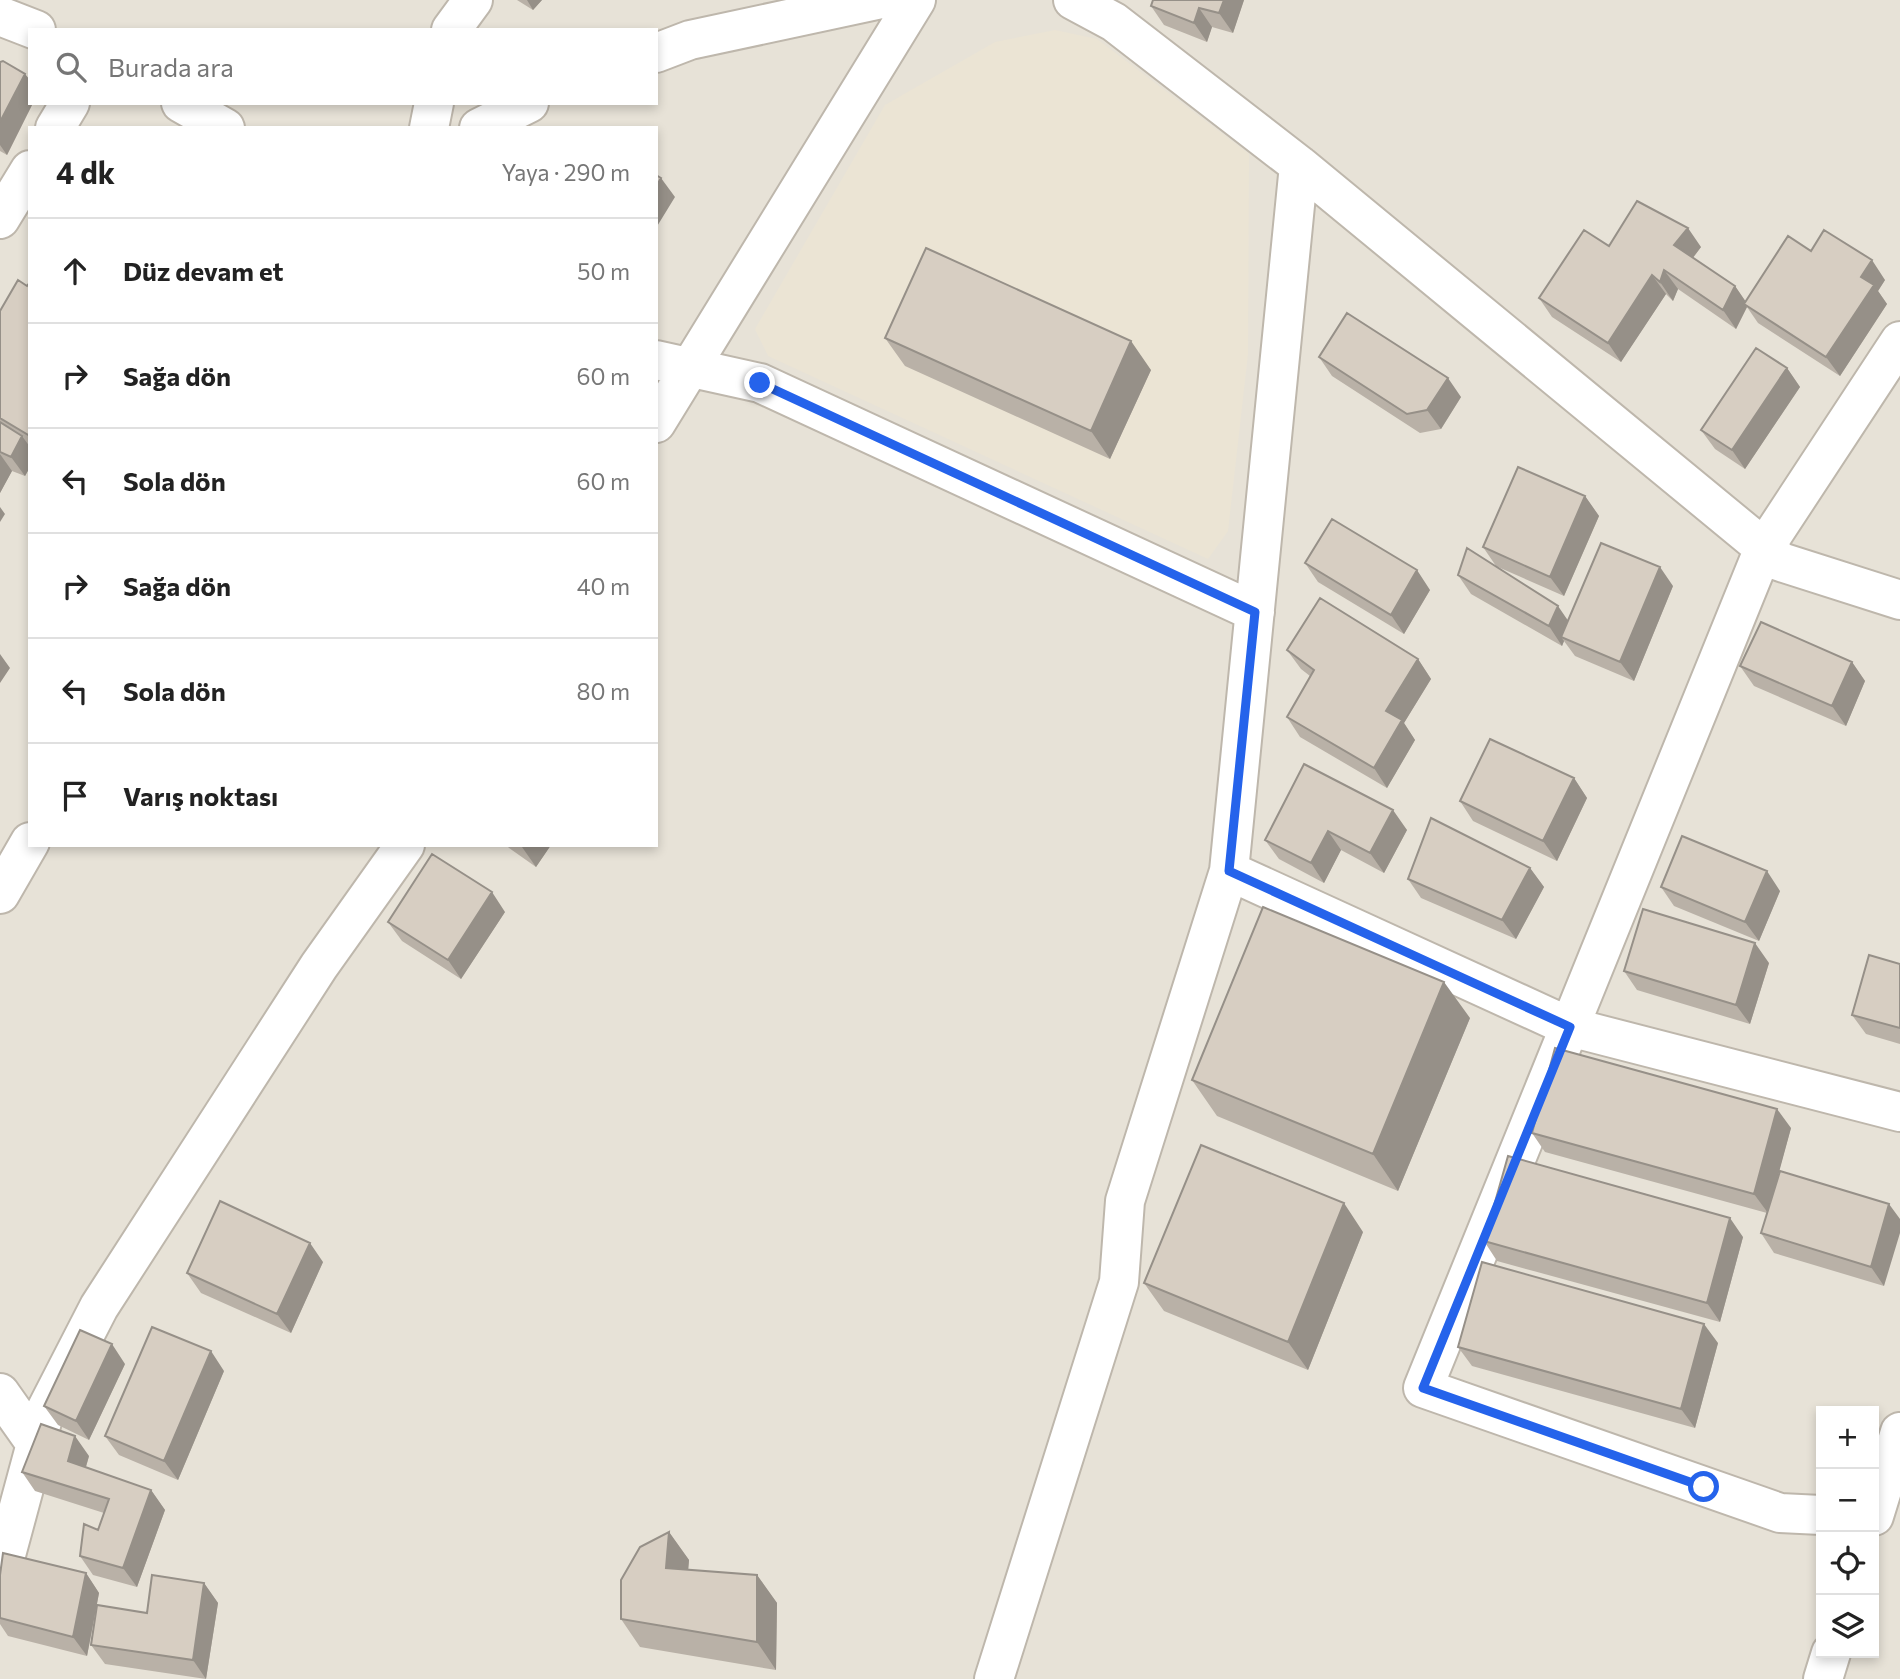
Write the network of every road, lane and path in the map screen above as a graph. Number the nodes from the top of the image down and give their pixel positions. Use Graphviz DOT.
graph roads {
  1 [pos="473,0"];
  2 [pos="877,0"];
  3 [pos="916,0"];
  4 [pos="1073,0"];
  5 [pos="0,16"];
  6 [pos="31,28"];
  7 [pos="452,28"];
  8 [pos="658,52"];
  9 [pos="69,105"];
  10 [pos="185,105"];
  11 [pos="434,105"];
  12 [pos="525,105"];
  13 [pos="56,126"];
  14 [pos="221,126"];
  15 [pos="429,126"];
  16 [pos="483,126"];
  17 [pos="1299,165"];
  18 [pos="28,173"];
  19 [pos="0,219"];
  20 [pos="1900,341"];
  21 [pos="674,364"];
  22 [pos="658,416"];
  23 [pos="1764,548"];
  24 [pos="1900,600"];
  25 [pos="1255,612"];
  26 [pos="28,845"];
  27 [pos="404,847"];
  28 [pos="1229,871"];
  29 [pos="0,894"];
  30 [pos="1570,1027"];
  31 [pos="1900,1112"];
  32 [pos="0,1392"];
  33 [pos="1900,1432"];
  34 [pos="36,1444"];
  35 [pos="1879,1500"];
  36 [pos="1816,1515"];
  37 [pos="0,1577"];
  38 [pos="1829,1658"];
  39 [pos="994,1679"];
  40 [pos="1823,1679"];
  1 -- 7 [label="street"];
  2 -- 8 [label="street"];
  3 -- 21 [label="street"];
  4 -- 17 [label="street"];
  5 -- 6 [label="street"];
  9 -- 13 [label="street"];
  10 -- 14 [label="street"];
  11 -- 15 [label="street"];
  12 -- 16 [label="street"];
  17 -- 23 [label="street"];
  17 -- 25 [label="street"];
  18 -- 19 [label="street"];
  20 -- 23 [label="street"];
  21 -- 22 [label="street"];
  21 -- 25 [label="street"];
  23 -- 24 [label="street"];
  23 -- 30 [label="street"];
  25 -- 28 [label="street"];
  26 -- 29 [label="street"];
  27 -- 34 [label="street"];
  28 -- 30 [label="street"];
  28 -- 39 [label="street"];
  30 -- 31 [label="street"];
  30 -- 36 [label="street"];
  32 -- 34 [label="street"];
  33 -- 35 [label="street"];
  34 -- 37 [label="street"];
  38 -- 40 [label="street"];
}
